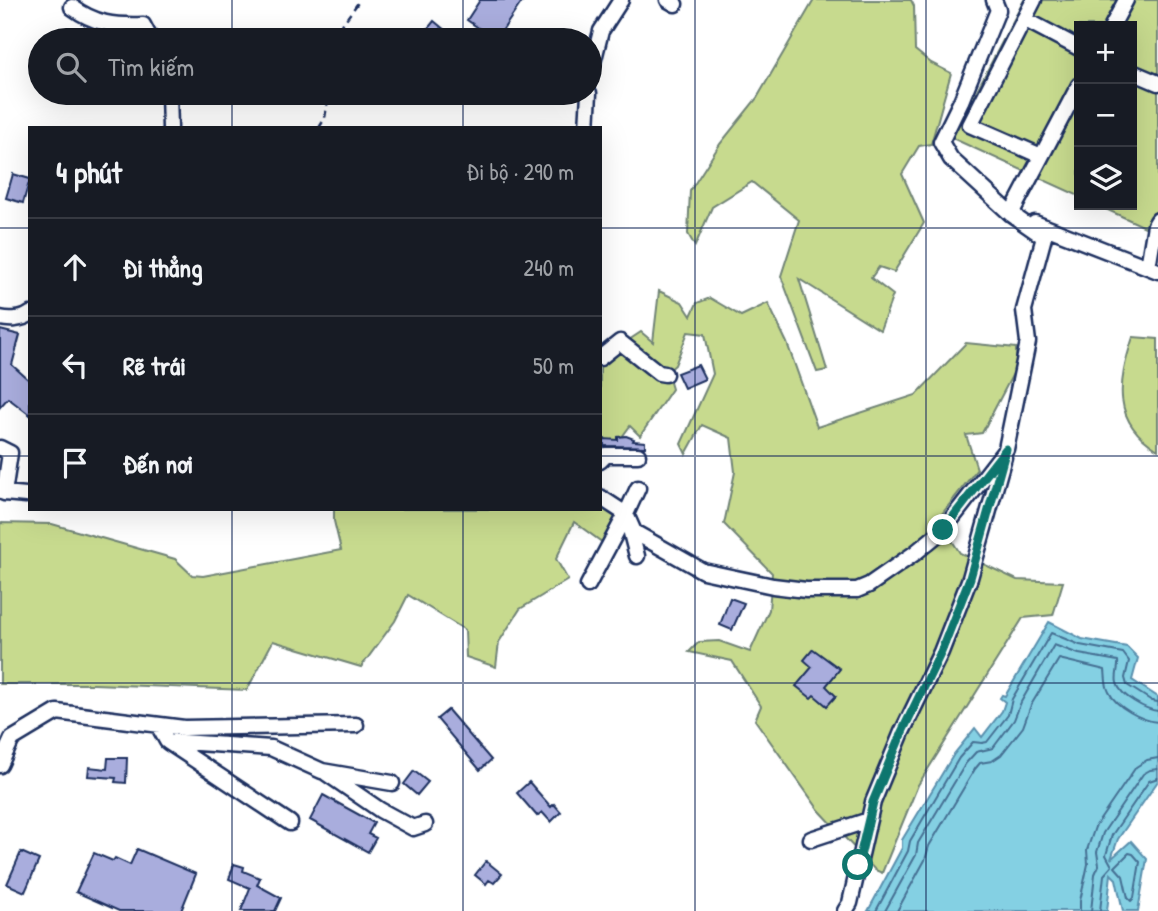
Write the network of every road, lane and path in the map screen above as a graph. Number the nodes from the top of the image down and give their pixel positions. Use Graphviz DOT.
graph roads {
  1 [pos="360,0"];
  2 [pos="621,0"];
  3 [pos="994,0"];
  4 [pos="1034,0"];
  5 [pos="1126,0"];
  6 [pos="72,7"];
  7 [pos="1024,19"];
  8 [pos="1115,21"];
  9 [pos="145,28"];
  10 [pos="340,28"];
  11 [pos="602,29"];
  12 [pos="1074,45"];
  13 [pos="1137,74"];
  14 [pos="1158,83"];
  15 [pos="1074,94"];
  16 [pos="169,105"];
  17 [pos="327,105"];
  18 [pos="588,105"];
  19 [pos="170,126"];
  20 [pos="319,126"];
  21 [pos="587,126"];
  22 [pos="1041,156"];
  23 [pos="1011,214"];
  24 [pos="1158,220"];
  25 [pos="1153,269"];
  26 [pos="28,316"];
  27 [pos="0,318"];
  28 [pos="602,356"];
  29 [pos="665,374"];
  30 [pos="0,448"];
  31 [pos="1006,449"];
  32 [pos="638,454"];
  33 [pos="602,459"];
  34 [pos="638,488"];
  35 [pos="26,495"];
  36 [pos="2,498"];
  37 [pos="602,499"];
  38 [pos="626,514"];
  39 [pos="637,556"];
  40 [pos="588,585"];
  41 [pos="158,725"];
  42 [pos="356,725"];
  43 [pos="167,741"];
  44 [pos="0,765"];
  45 [pos="322,771"];
  46 [pos="391,783"];
  47 [pos="869,820"];
  48 [pos="290,823"];
  49 [pos="425,824"];
  50 [pos="811,839"];
  51 [pos="845,911"];
  1 -- 10 [label="path"];
  2 -- 11 [label="street"];
  3 -- 23 [label="street"];
  4 -- 7 [label="street"];
  5 -- 8 [label="street"];
  6 -- 9 [label="street"];
  7 -- 12 [label="street"];
  7 -- 22 [label="street"];
  13 -- 14 [label="street"];
  15 -- 22 [label="street"];
  16 -- 19 [label="street"];
  17 -- 20 [label="path"];
  18 -- 21 [label="street"];
  22 -- 23 [label="street"];
  23 -- 25 [label="street"];
  23 -- 31 [label="street"];
  24 -- 25 [label="street"];
  26 -- 27 [label="street"];
  28 -- 29 [label="street"];
  30 -- 36 [label="street"];
  31 -- 38 [label="street"];
  31 -- 47 [label="street"];
  32 -- 33 [label="street"];
  34 -- 38 [label="street"];
  35 -- 36 [label="street"];
  37 -- 38 [label="street"];
  38 -- 39 [label="street"];
  38 -- 40 [label="street"];
  41 -- 42 [label="street"];
  41 -- 43 [label="street"];
  41 -- 44 [label="street"];
  43 -- 45 [label="street"];
  43 -- 48 [label="street"];
  45 -- 46 [label="street"];
  45 -- 49 [label="street"];
  47 -- 50 [label="street"];
  47 -- 51 [label="street"];
}
